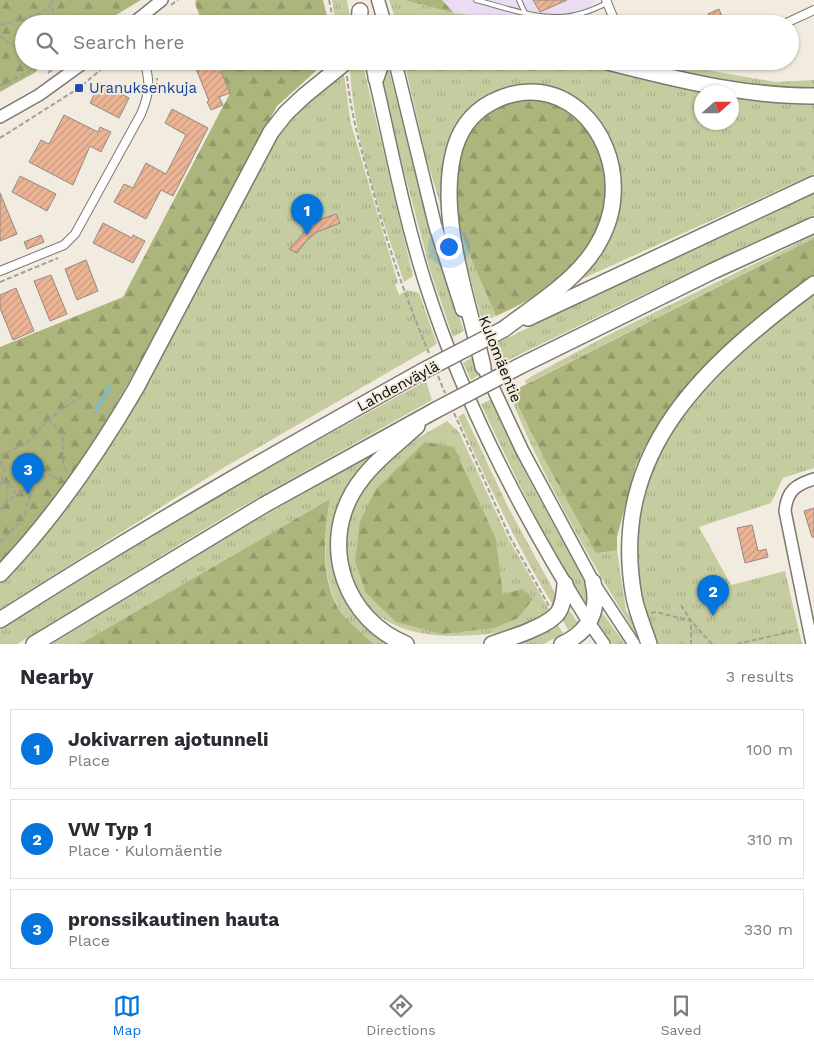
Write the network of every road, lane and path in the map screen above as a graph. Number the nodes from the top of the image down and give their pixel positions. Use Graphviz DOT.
graph roads {
  1 [pos="52,0"];
  2 [pos="162,0"];
  3 [pos="329,0"];
  4 [pos="378,0"];
  5 [pos="476,0"];
  6 [pos="519,0"];
  7 [pos="491,2"];
  8 [pos="606,2"];
  9 [pos="52,5"];
  10 [pos="814,10"];
  11 [pos="525,13"];
  12 [pos="37,15"];
  13 [pos="53,15"];
  14 [pos="143,15"];
  15 [pos="332,15"];
  16 [pos="382,15"];
  17 [pos="539,15"];
  18 [pos="572,15"];
  19 [pos="612,15"];
  20 [pos="799,17"];
  21 [pos="15,21"];
  22 [pos="0,25"];
  23 [pos="0,36"];
  24 [pos="15,47"];
  25 [pos="32,70"];
  26 [pos="52,70"];
  27 [pos="74,70"];
  28 [pos="102,70"];
  29 [pos="146,70"];
  30 [pos="336,70"];
  31 [pos="347,70"];
  32 [pos="374,70"];
  33 [pos="379,70"];
  34 [pos="397,70"];
  35 [pos="640,70"];
  36 [pos="48,73"];
  37 [pos="376,78"];
  38 [pos="0,86"];
  39 [pos="814,96"];
  40 [pos="0,117"];
  41 [pos="0,138"];
  42 [pos="814,184"];
  43 [pos="814,225"];
  44 [pos="0,271"];
  45 [pos="814,284"];
  46 [pos="504,330"];
  47 [pos="432,361"];
  48 [pos="483,367"];
  49 [pos="428,371"];
  50 [pos="446,394"];
  51 [pos="83,395"];
  52 [pos="436,410"];
  53 [pos="453,411"];
  54 [pos="49,418"];
  55 [pos="0,456"];
  56 [pos="0,461"];
  57 [pos="814,479"];
  58 [pos="3,480"];
  59 [pos="7,483"];
  60 [pos="0,485"];
  61 [pos="24,492"];
  62 [pos="17,496"];
  63 [pos="8,500"];
  64 [pos="0,510"];
  65 [pos="0,542"];
  66 [pos="0,574"];
  67 [pos="593,582"];
  68 [pos="564,584"];
  69 [pos="681,605"];
  70 [pos="549,606"];
  71 [pos="639,615"];
  72 [pos="0,620"];
  73 [pos="691,622"];
  74 [pos="590,624"];
  75 [pos="803,629"];
  76 [pos="34,644"];
  77 [pos="406,644"];
  78 [pos="492,644"];
  79 [pos="562,644"];
  80 [pos="604,644"];
  81 [pos="634,644"];
  82 [pos="649,644"];
  83 [pos="691,644"];
  84 [pos="712,644"];
  85 [pos="737,644"];
  86 [pos="812,644"];
  1 -- 9 [label="path"];
  2 -- 14 [label="street"];
  3 -- 15 [label="path"];
  4 -- 16 [label="main road"];
  5 -- 7 [label="lane"];
  6 -- 11 [label="lane"];
  7 -- 11 [label="lane"];
  8 -- 18 [label="lane"];
  8 -- 19 [label="street"];
  9 -- 12 [label="path"];
  9 -- 13 [label="path"];
  10 -- 20 [label="street"];
  11 -- 17 [label="lane"];
  21 -- 22 [label="path"];
  23 -- 24 [label="path"];
  25 -- 38 [label="path"];
  26 -- 36 [label="path"];
  27 -- 40 [label="street"];
  28 -- 41 [label="path"];
  29 -- 44 [label="street"];
  30 -- 66 [label="highway"];
  31 -- 47 [label="path"];
  32 -- 37 [label="main road"];
  33 -- 37 [label="highway"];
  34 -- 48 [label="main road, Kulomäentie"];
  35 -- 39 [label="highway"];
  37 -- 68 [label="main road"];
  42 -- 46 [label="highway, Lahdenväylä"];
  43 -- 52 [label="highway, bridge"];
  45 -- 71 [label="highway"];
  46 -- 48 [label="highway"];
  46 -- 49 [label="highway, Lahdenväylä, bridge"];
  48 -- 67 [label="main road, Kulomäentie"];
  49 -- 50 [label="path"];
  49 -- 72 [label="highway, Lahdenväylä"];
  51 -- 54 [label="path"];
  52 -- 76 [label="highway"];
  52 -- 77 [label="highway"];
  53 -- 70 [label="path"];
  54 -- 55 [label="path"];
  54 -- 61 [label="path"];
  56 -- 58 [label="path"];
  57 -- 86 [label="street"];
  58 -- 59 [label="path"];
  58 -- 60 [label="path"];
  59 -- 62 [label="path"];
  59 -- 63 [label="path"];
  61 -- 62 [label="path"];
  61 -- 65 [label="path"];
  62 -- 63 [label="path"];
  63 -- 64 [label="path"];
  67 -- 74 [label="highway"];
  67 -- 81 [label="street, Kulomäentie"];
  68 -- 74 [label="main road"];
  68 -- 78 [label="highway"];
  69 -- 73 [label="path"];
  71 -- 73 [label="path"];
  71 -- 82 [label="highway"];
  73 -- 83 [label="path"];
  73 -- 84 [label="path"];
  74 -- 79 [label="highway"];
  74 -- 80 [label="street"];
  75 -- 85 [label="path"];
}
